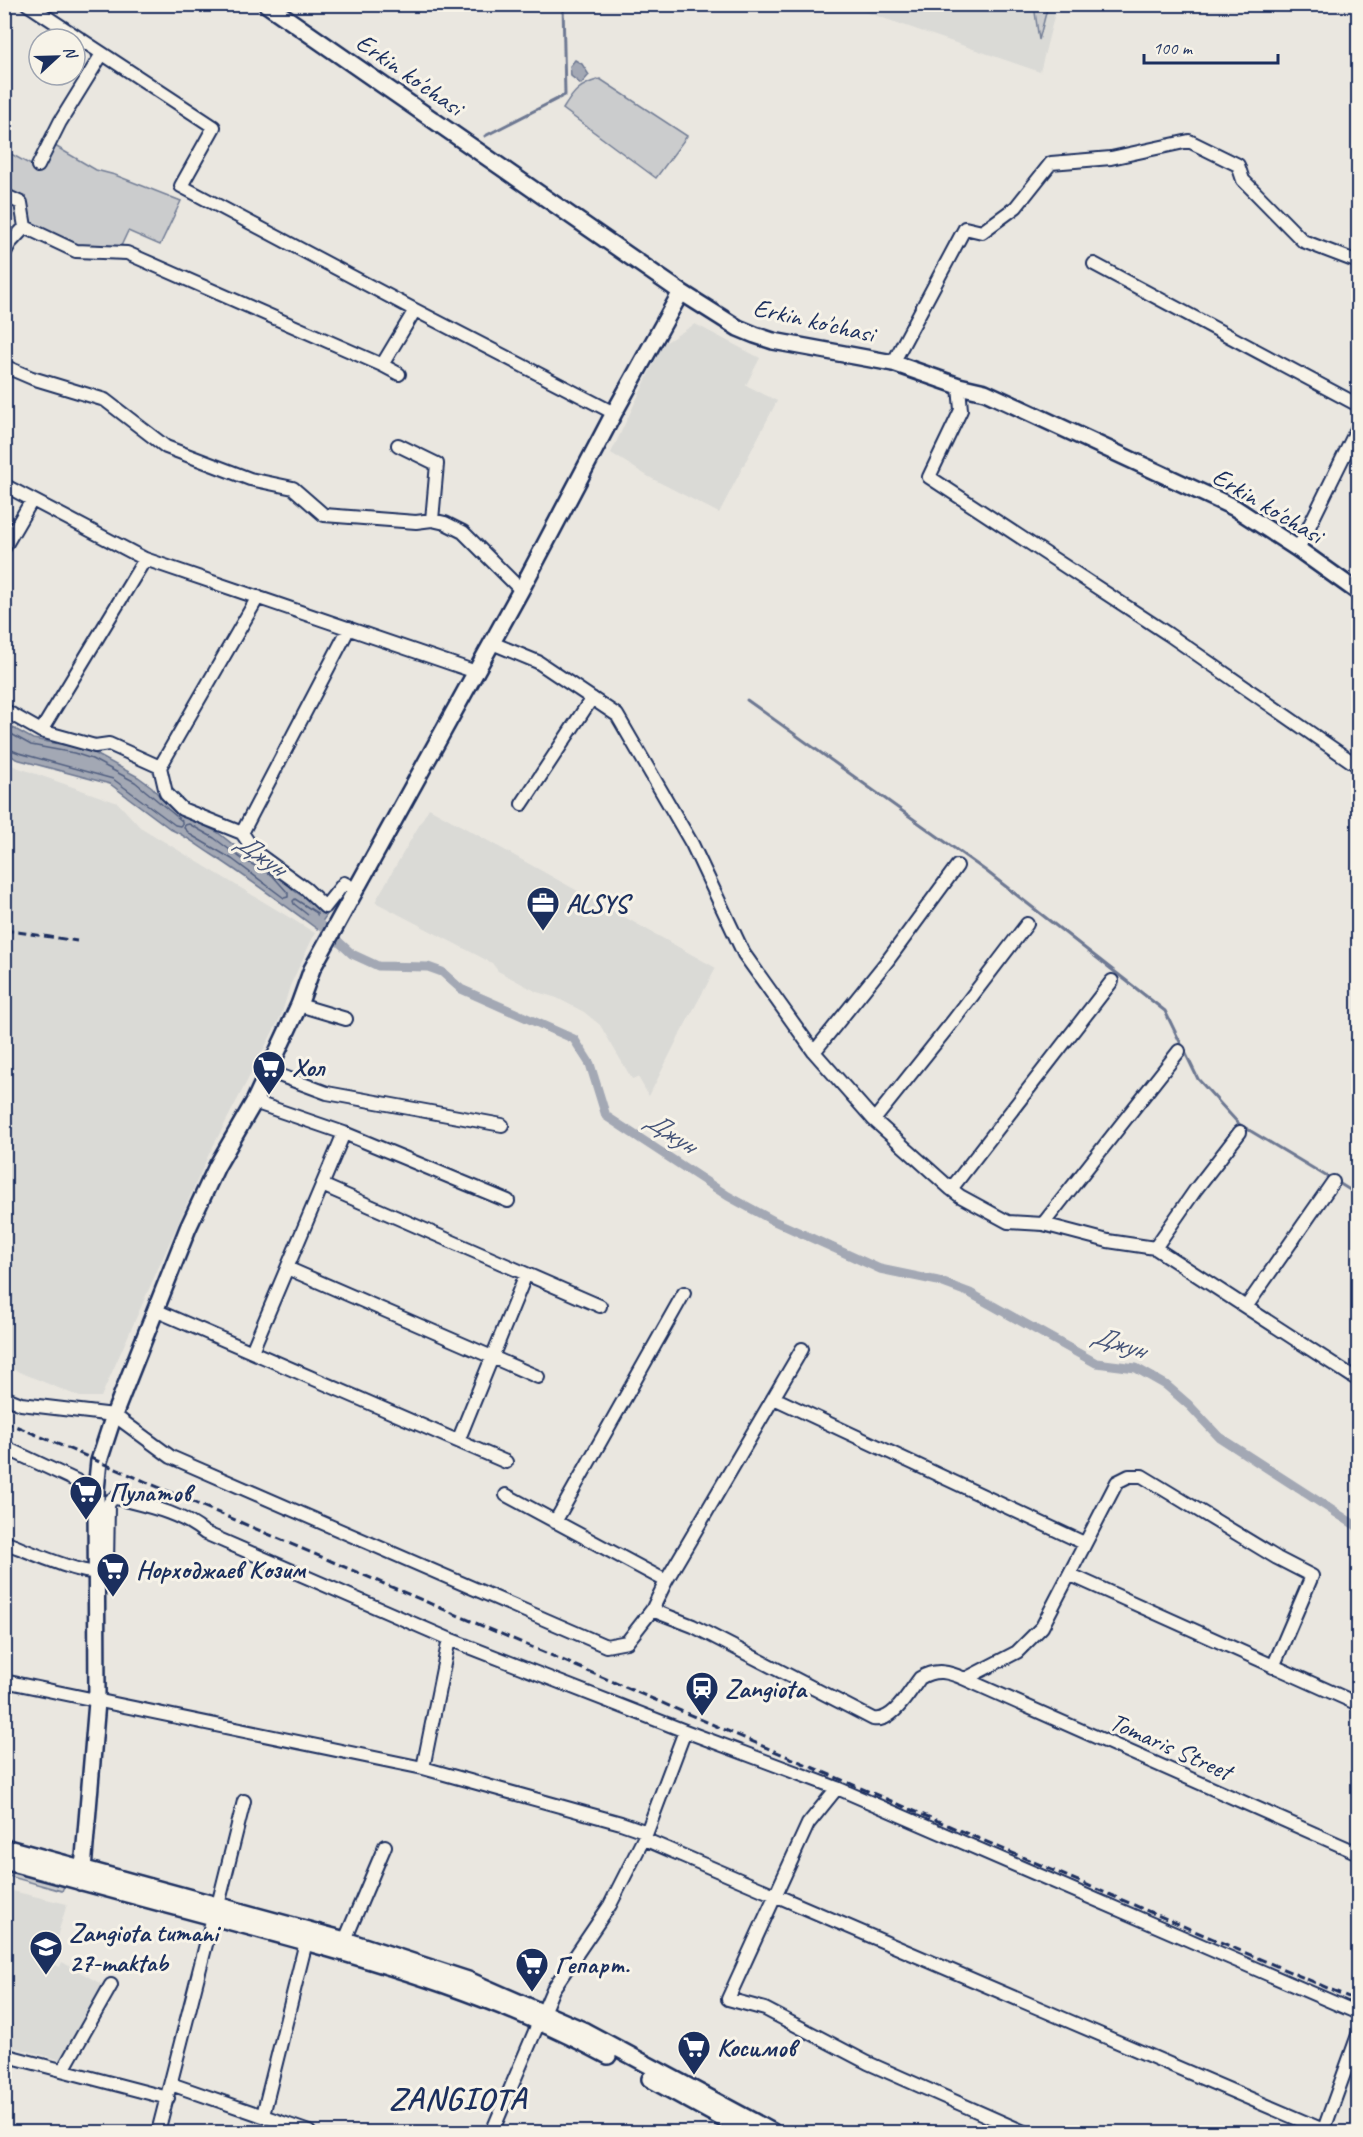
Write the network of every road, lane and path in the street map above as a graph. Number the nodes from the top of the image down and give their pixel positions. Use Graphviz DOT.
graph roads {
  1 [pos="27,4"];
  2 [pos="266,4"];
  3 [pos="102,54"];
  4 [pos="38,166"];
  5 [pos="4,195"];
  6 [pos="25,228"];
  7 [pos="4,254"];
  8 [pos="1359,262"];
  9 [pos="1094,264"];
  10 [pos="681,292"];
  11 [pos="415,310"];
  12 [pos="893,363"];
  13 [pos="382,364"];
  14 [pos="4,366"];
  15 [pos="399,374"];
  16 [pos="959,386"];
  17 [pos="1359,405"];
  18 [pos="614,413"];
  19 [pos="1359,427"];
  20 [pos="398,445"];
  21 [pos="4,485"];
  22 [pos="32,500"];
  23 [pos="432,520"];
  24 [pos="4,548"];
  25 [pos="1299,549"];
  26 [pos="145,559"];
  27 [pos="521,590"];
  28 [pos="1359,592"];
  29 [pos="258,597"];
  30 [pos="349,628"];
  31 [pos="492,643"];
  32 [pos="476,672"];
  33 [pos="592,698"];
  34 [pos="4,710"];
  35 [pos="41,731"];
  36 [pos="1359,766"];
  37 [pos="160,767"];
  38 [pos="522,804"];
  39 [pos="242,833"];
  40 [pos="957,866"];
  41 [pos="355,889"];
  42 [pos="1027,924"];
  43 [pos="1113,981"];
  44 [pos="300,1005"];
  45 [pos="346,1019"];
  46 [pos="814,1052"];
  47 [pos="1179,1052"];
  48 [pos="268,1071"];
  49 [pos="254,1102"];
  50 [pos="874,1120"];
  51 [pos="502,1125"];
  52 [pos="1240,1132"];
  53 [pos="344,1133"];
  54 [pos="1333,1182"];
  55 [pos="322,1185"];
  56 [pos="951,1189"];
  57 [pos="508,1201"];
  58 [pos="1043,1224"];
  59 [pos="1155,1248"];
  60 [pos="287,1268"];
  61 [pos="526,1274"];
  62 [pos="684,1293"];
  63 [pos="600,1306"];
  64 [pos="1245,1307"];
  65 [pos="155,1310"];
  66 [pos="802,1349"];
  67 [pos="252,1351"];
  68 [pos="494,1356"];
  69 [pos="538,1377"];
  70 [pos="1359,1380"];
  71 [pos="4,1397"];
  72 [pos="774,1398"];
  73 [pos="114,1415"];
  74 [pos="458,1441"];
  75 [pos="4,1447"];
  76 [pos="506,1462"];
  77 [pos="96,1490"];
  78 [pos="506,1495"];
  79 [pos="555,1522"];
  80 [pos="4,1542"];
  81 [pos="1084,1543"];
  82 [pos="96,1572"];
  83 [pos="1071,1575"];
  84 [pos="666,1581"];
  85 [pos="652,1610"];
  86 [pos="449,1639"];
  87 [pos="1273,1666"];
  88 [pos="965,1679"];
  89 [pos="4,1681"];
  90 [pos="97,1702"];
  91 [pos="1359,1704"];
  92 [pos="685,1731"];
  93 [pos="423,1768"];
  94 [pos="837,1788"];
  95 [pos="244,1801"];
  96 [pos="645,1836"];
  97 [pos="385,1846"];
  98 [pos="4,1847"];
  99 [pos="1359,1853"];
  100 [pos="4,1861"];
  101 [pos="81,1876"];
  102 [pos="775,1897"];
  103 [pos="215,1911"];
  104 [pos="345,1940"];
  105 [pos="306,1942"];
  106 [pos="111,1985"];
  107 [pos="1359,2013"];
  108 [pos="540,2017"];
  109 [pos="1359,2035"];
  110 [pos="4,2055"];
  111 [pos="63,2070"];
  112 [pos="171,2084"];
  113 [pos="168,2098"];
  114 [pos="263,2115"];
  115 [pos="1325,2132"];
  116 [pos="158,2133"];
  117 [pos="309,2133"];
  118 [pos="492,2133"];
  119 [pos="747,2133"];
  120 [pos="773,2133"];
  121 [pos="1024,2133"];
  1 -- 3 [label="street"];
  2 -- 10 [label="main road, Erkin ko'chasi"];
  3 -- 4 [label="street"];
  3 -- 11 [label="street"];
  5 -- 6 [label="street"];
  6 -- 7 [label="street"];
  6 -- 13 [label="street"];
  8 -- 12 [label="street"];
  9 -- 17 [label="street"];
  10 -- 12 [label="main road, Erkin ko'chasi"];
  10 -- 18 [label="main road"];
  11 -- 13 [label="street"];
  11 -- 18 [label="street"];
  12 -- 16 [label="main road, Erkin ko'chasi"];
  13 -- 15 [label="street"];
  14 -- 23 [label="street"];
  16 -- 25 [label="main road, Erkin ko'chasi"];
  16 -- 36 [label="street"];
  18 -- 27 [label="main road"];
  19 -- 25 [label="street"];
  20 -- 23 [label="street"];
  21 -- 22 [label="street"];
  22 -- 24 [label="street"];
  22 -- 26 [label="street"];
  23 -- 27 [label="street"];
  25 -- 28 [label="main road, Erkin ko'chasi"];
  26 -- 29 [label="street"];
  26 -- 35 [label="street"];
  27 -- 31 [label="main road"];
  29 -- 30 [label="street"];
  29 -- 37 [label="street"];
  30 -- 32 [label="street"];
  30 -- 39 [label="street"];
  31 -- 32 [label="main road"];
  31 -- 33 [label="street"];
  32 -- 41 [label="main road"];
  33 -- 38 [label="street"];
  33 -- 46 [label="street"];
  34 -- 35 [label="street"];
  35 -- 37 [label="street"];
  37 -- 39 [label="street"];
  39 -- 41 [label="street"];
  40 -- 46 [label="street"];
  41 -- 44 [label="main road"];
  42 -- 50 [label="street"];
  43 -- 56 [label="street"];
  44 -- 45 [label="street"];
  44 -- 48 [label="main road"];
  46 -- 50 [label="street"];
  47 -- 58 [label="street"];
  48 -- 49 [label="main road"];
  48 -- 51 [label="street"];
  49 -- 53 [label="street"];
  49 -- 65 [label="main road"];
  50 -- 56 [label="street"];
  52 -- 59 [label="street"];
  53 -- 55 [label="street"];
  53 -- 57 [label="street"];
  54 -- 64 [label="street"];
  55 -- 60 [label="street"];
  55 -- 61 [label="street"];
  56 -- 58 [label="street"];
  58 -- 59 [label="street"];
  59 -- 64 [label="street"];
  60 -- 67 [label="street"];
  60 -- 68 [label="street"];
  61 -- 63 [label="street"];
  61 -- 68 [label="street"];
  62 -- 79 [label="street"];
  64 -- 70 [label="street"];
  65 -- 67 [label="street"];
  65 -- 73 [label="main road"];
  66 -- 72 [label="street"];
  67 -- 74 [label="street"];
  68 -- 69 [label="street"];
  68 -- 74 [label="street"];
  71 -- 73 [label="street"];
  72 -- 81 [label="street"];
  72 -- 84 [label="street"];
  73 -- 77 [label="main road"];
  73 -- 85 [label="street"];
  74 -- 76 [label="street"];
  75 -- 77 [label="street"];
  77 -- 82 [label="main road"];
  78 -- 79 [label="street"];
  79 -- 84 [label="street"];
  80 -- 82 [label="street"];
  81 -- 83 [label="street"];
  81 -- 87 [label="street"];
  82 -- 86 [label="street"];
  82 -- 90 [label="main road"];
  83 -- 87 [label="street"];
  83 -- 88 [label="street"];
  84 -- 85 [label="street"];
  85 -- 88 [label="street, Tomaris Street"];
  86 -- 92 [label="street"];
  86 -- 93 [label="street"];
  87 -- 91 [label="street"];
  88 -- 99 [label="street, Tomaris Street"];
  89 -- 90 [label="street"];
  90 -- 93 [label="street"];
  90 -- 101 [label="main road"];
  92 -- 94 [label="street"];
  92 -- 96 [label="street"];
  93 -- 96 [label="street"];
  94 -- 102 [label="street"];
  94 -- 107 [label="street"];
  95 -- 103 [label="street"];
  96 -- 102 [label="street"];
  96 -- 108 [label="street"];
  97 -- 104 [label="street"];
  98 -- 101 [label="main road"];
  100 -- 101 [label="main road"];
  101 -- 103 [label="main road"];
  102 -- 115 [label="street"];
  102 -- 121 [label="street"];
  103 -- 104 [label="main road"];
  103 -- 105 [label="main road"];
  103 -- 112 [label="street"];
  104 -- 108 [label="main road"];
  105 -- 108 [label="main road"];
  105 -- 114 [label="street"];
  106 -- 111 [label="street"];
  108 -- 118 [label="street"];
  108 -- 119 [label="main road"];
  108 -- 120 [label="main road"];
  109 -- 115 [label="street"];
  110 -- 111 [label="street"];
  111 -- 113 [label="street"];
  112 -- 113 [label="street"];
  112 -- 114 [label="street"];
  113 -- 116 [label="street"];
  114 -- 117 [label="street"];
}
